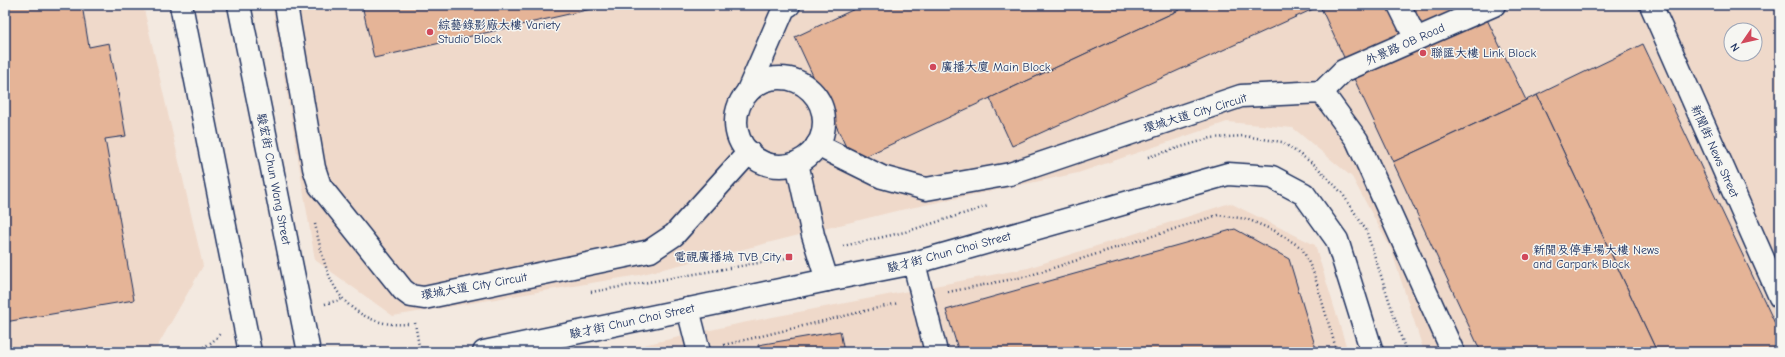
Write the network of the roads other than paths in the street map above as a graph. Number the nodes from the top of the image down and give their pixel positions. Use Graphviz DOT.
graph roads {
  1 [pos="181,5"];
  2 [pos="239,5"];
  3 [pos="286,5"];
  4 [pos="789,5"];
  5 [pos="1399,5"];
  6 [pos="1494,5"];
  7 [pos="1650,5"];
  8 [pos="1416,40"];
  9 [pos="1322,92"];
  10 [pos="747,93"];
  11 [pos="817,146"];
  12 [pos="749,152"];
  13 [pos="797,163"];
  14 [pos="914,263"];
  15 [pos="827,280"];
  16 [pos="1780,297"];
  17 [pos="688,309"];
  18 [pos="699,351"];
  19 [pos="250,352"];
  20 [pos="309,352"];
  21 [pos="484,352"];
  22 [pos="936,352"];
  23 [pos="1372,352"];
  24 [pos="1453,352"];
  1 -- 19 [label="street"];
  2 -- 20 [label="street, 駿宏街 Chun Wang Street"];
  3 -- 12 [label="street, 環城大道 City Circuit"];
  4 -- 10 [label="street"];
  5 -- 8 [label="street"];
  6 -- 8 [label="street, 外景路 OB Road"];
  7 -- 16 [label="street, 新聞街 News Street"];
  8 -- 9 [label="street, 外景路 OB Road"];
  9 -- 11 [label="street, 環城大道 City Circuit"];
  9 -- 24 [label="street"];
  10 -- 11 [label="street"];
  10 -- 12 [label="street"];
  11 -- 13 [label="street"];
  12 -- 13 [label="street"];
  13 -- 15 [label="street"];
  14 -- 15 [label="street, 駿才街 Chun Choi Street"];
  14 -- 22 [label="street"];
  14 -- 23 [label="street, 駿才街 Chun Choi Street"];
  15 -- 17 [label="street, 駿才街 Chun Choi Street"];
  17 -- 18 [label="street"];
  17 -- 21 [label="street, 駿才街 Chun Choi Street"];
}
